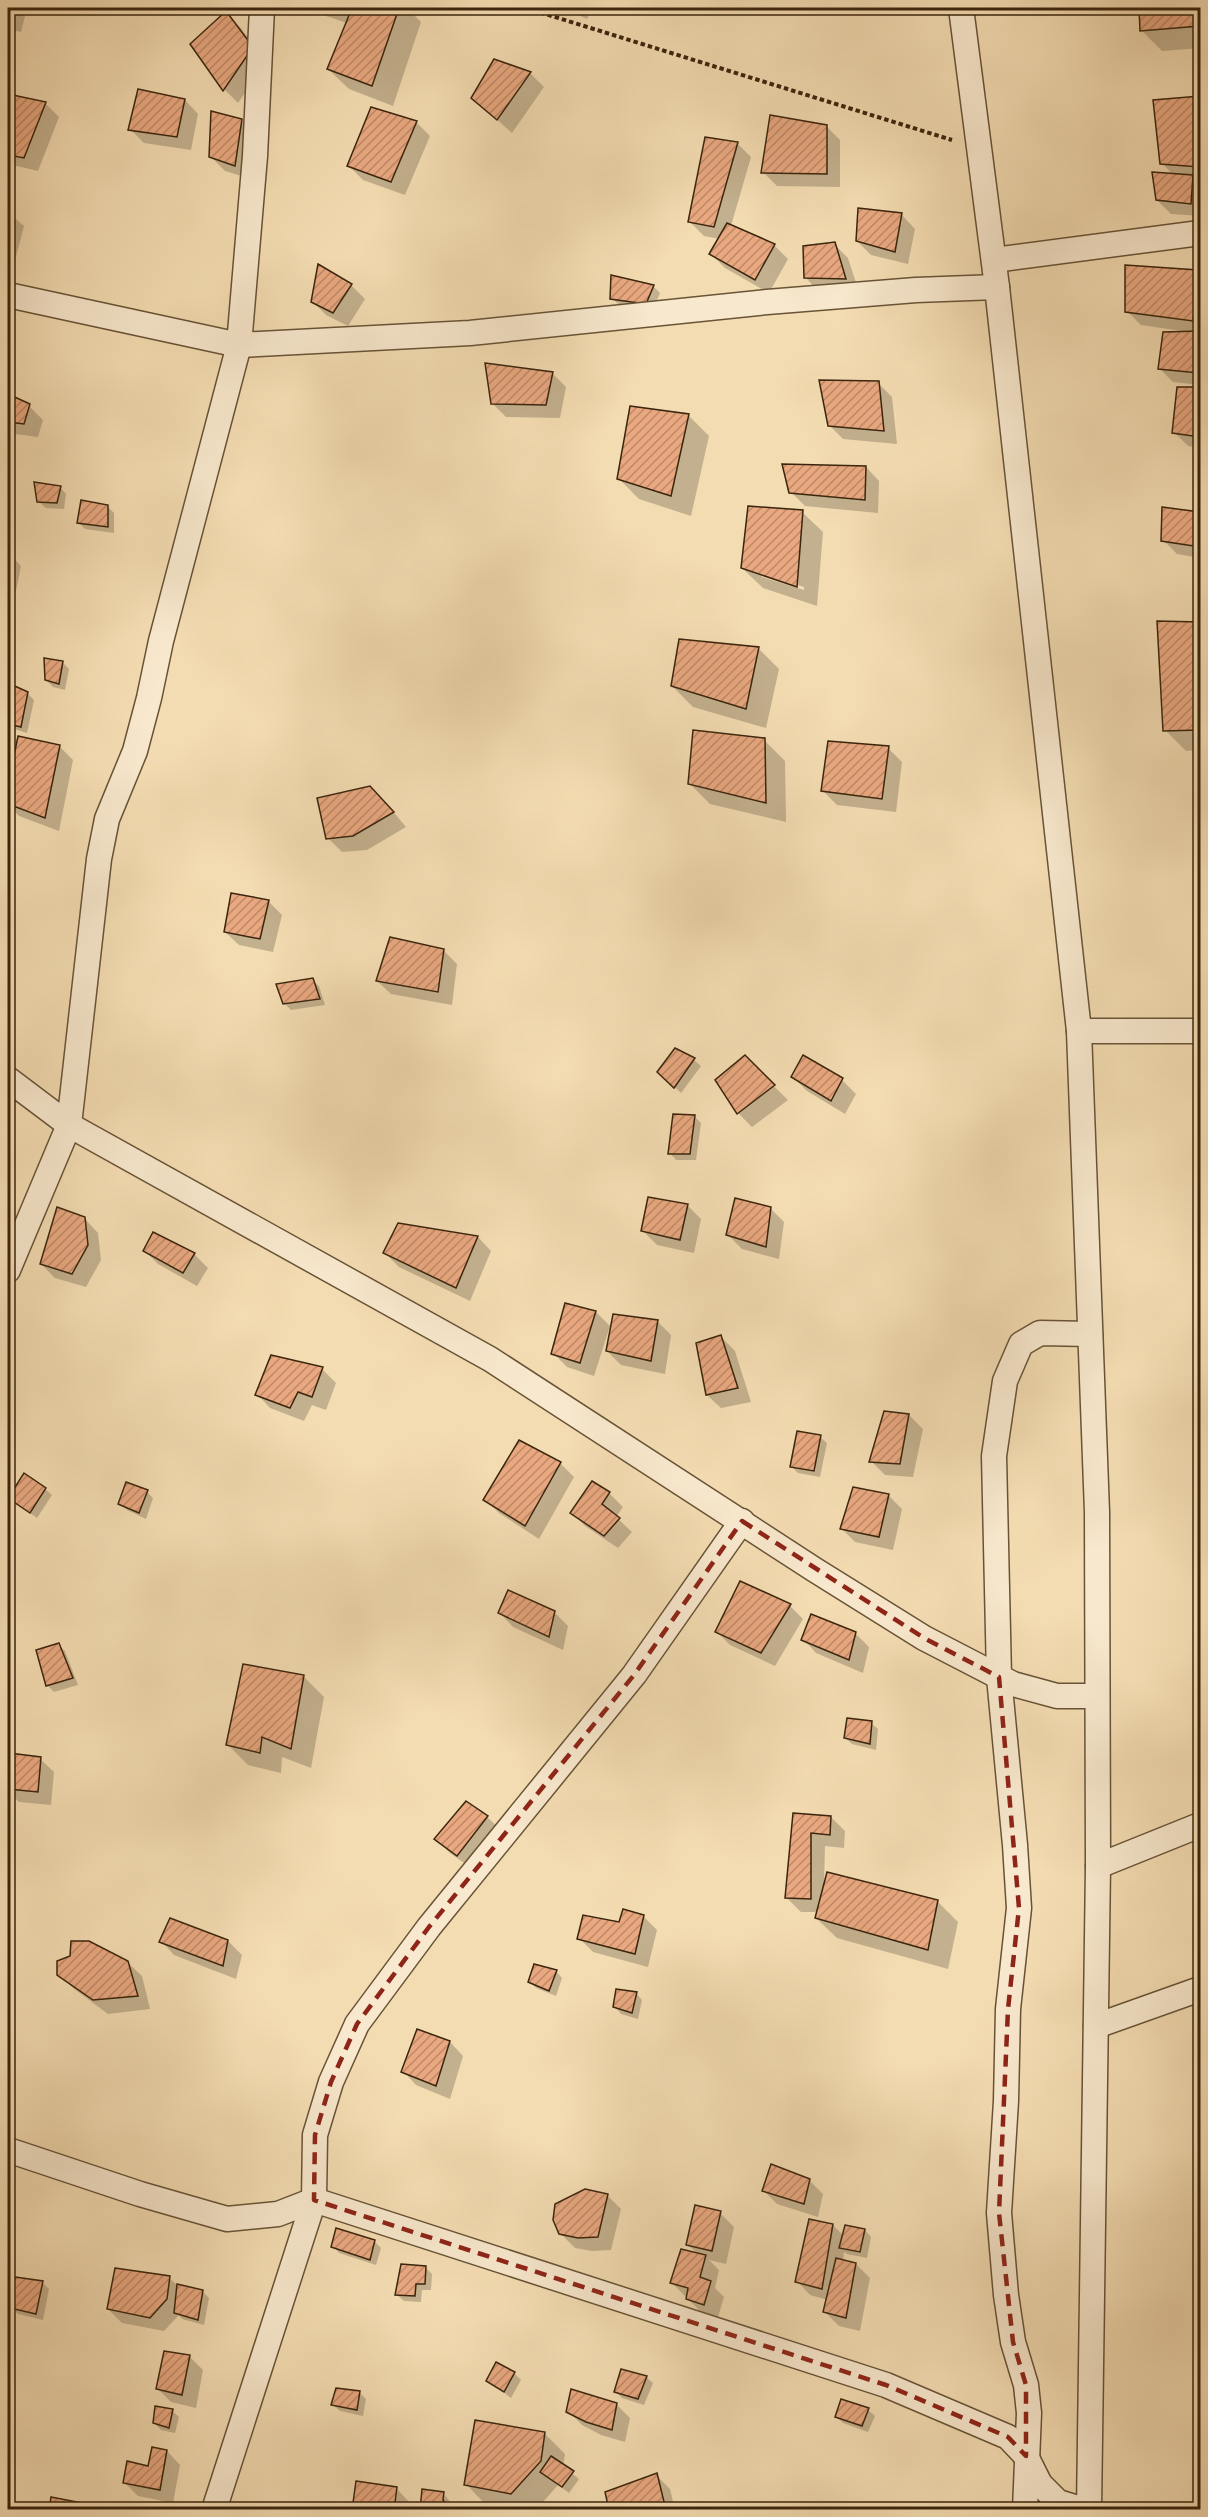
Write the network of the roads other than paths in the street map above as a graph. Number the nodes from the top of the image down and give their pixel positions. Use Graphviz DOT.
graph roads {
  1 [pos="262,8"];
  2 [pos="961,8"];
  3 [pos="1200,233"];
  4 [pos="994,260"];
  5 [pos="997,287"];
  6 [pos="8,295"];
  7 [pos="239,345"];
  8 [pos="1079,1031"];
  9 [pos="1200,1031"];
  10 [pos="8,1078"];
  11 [pos="69,1125"];
  12 [pos="8,1270"];
  13 [pos="1090,1334"];
  14 [pos="742,1521"];
  15 [pos="999,1677"];
  16 [pos="1096,1696"];
  17 [pos="1200,1825"];
  18 [pos="1098,1866"];
  19 [pos="1200,1989"];
  20 [pos="1096,2026"];
  21 [pos="8,2150"];
  22 [pos="314,2200"];
  23 [pos="1026,2456"];
  24 [pos="214,2510"];
  25 [pos="1025,2510"];
  26 [pos="1086,2510"];
  1 -- 7 [label="street"];
  2 -- 4 [label="street"];
  3 -- 4 [label="street"];
  4 -- 5 [label="street"];
  5 -- 7 [label="street"];
  5 -- 8 [label="street"];
  6 -- 7 [label="street"];
  7 -- 11 [label="street"];
  8 -- 9 [label="street"];
  8 -- 13 [label="street"];
  10 -- 11 [label="street"];
  11 -- 12 [label="street"];
  11 -- 14 [label="street"];
  13 -- 15 [label="street"];
  13 -- 16 [label="street"];
  14 -- 15 [label="street"];
  14 -- 22 [label="street"];
  15 -- 16 [label="street"];
  15 -- 23 [label="street"];
  16 -- 18 [label="street"];
  17 -- 18 [label="street"];
  18 -- 20 [label="street"];
  19 -- 20 [label="street"];
  20 -- 26 [label="street"];
  21 -- 22 [label="street"];
  22 -- 23 [label="street"];
  22 -- 24 [label="street"];
  23 -- 25 [label="street"];
  23 -- 26 [label="street"];
}
